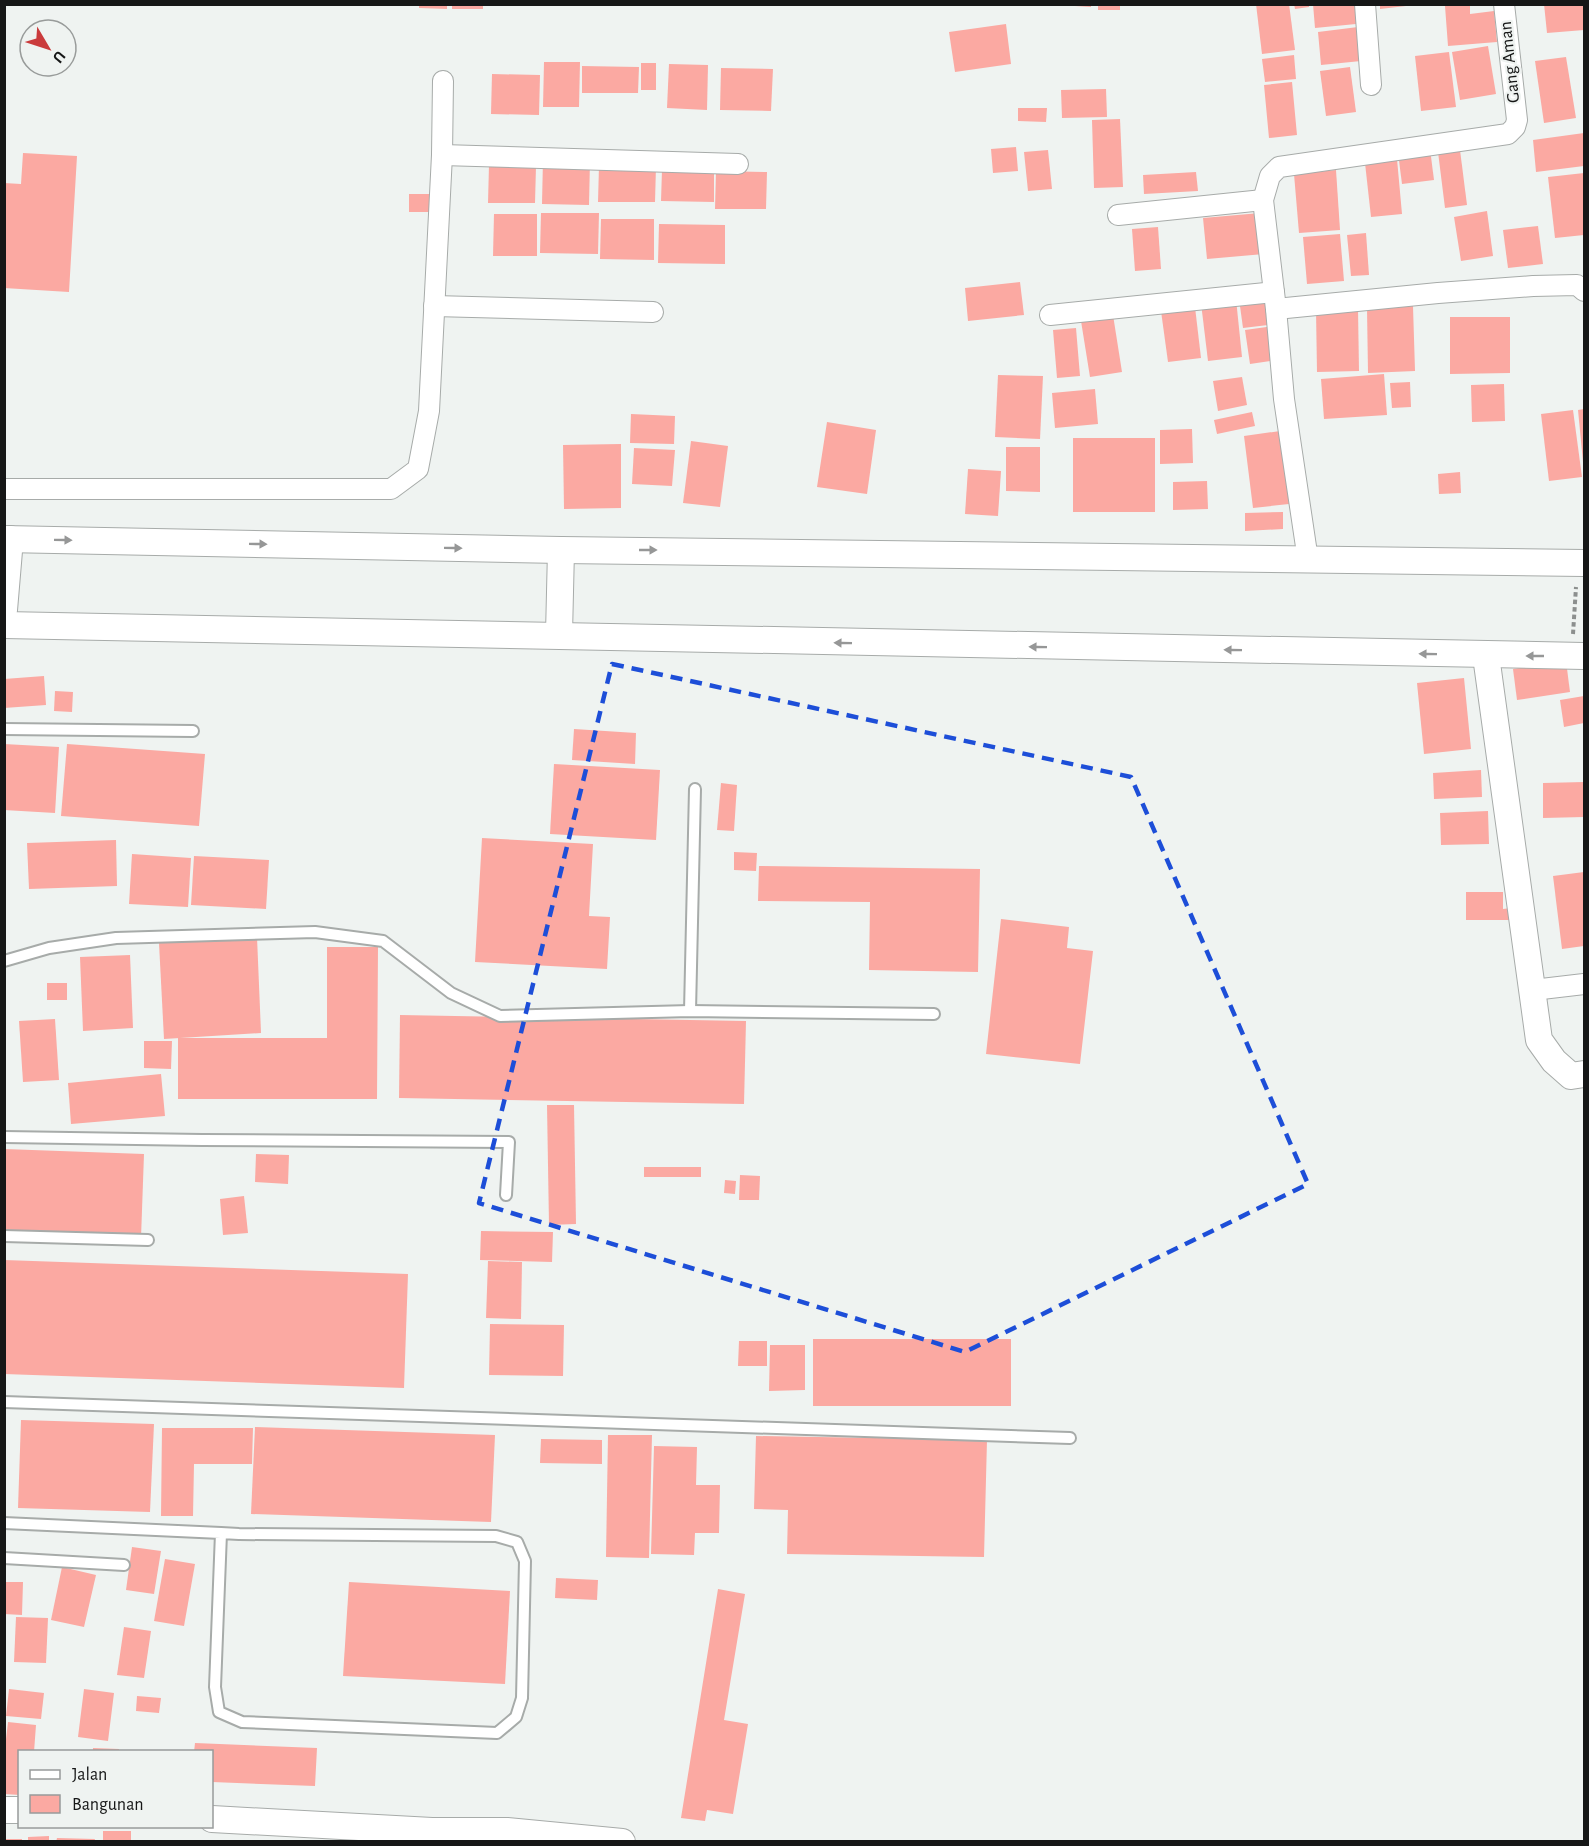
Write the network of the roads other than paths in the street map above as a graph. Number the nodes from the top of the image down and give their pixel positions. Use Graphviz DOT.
graph roads {
  1 [pos="1365,4"];
  2 [pos="1504,4"];
  3 [pos="443,81"];
  4 [pos="1371,85"];
  5 [pos="442,155"];
  6 [pos="738,164"];
  7 [pos="1263,200"];
  8 [pos="1118,215"];
  9 [pos="1584,291"];
  10 [pos="1275,301"];
  11 [pos="434,306"];
  12 [pos="653,312"];
  13 [pos="1050,315"];
  14 [pos="4,489"];
  15 [pos="8,539"];
  16 [pos="561,550"];
  17 [pos="1308,560"];
  18 [pos="1574,563"];
  19 [pos="4,610"];
  20 [pos="4,625"];
  21 [pos="559,634"];
  22 [pos="1486,656"];
  23 [pos="1574,656"];
  24 [pos="4,729"];
  25 [pos="193,731"];
  26 [pos="694,789"];
  27 [pos="4,961"];
  28 [pos="1584,984"];
  29 [pos="1533,990"];
  30 [pos="690,1011"];
  31 [pos="934,1014"];
  32 [pos="1584,1074"];
  33 [pos="4,1137"];
  34 [pos="506,1195"];
  35 [pos="4,1236"];
  36 [pos="148,1240"];
  37 [pos="4,1402"];
  38 [pos="1070,1438"];
  39 [pos="4,1523"];
  40 [pos="221,1533"];
  41 [pos="4,1558"];
  42 [pos="124,1564"];
  43 [pos="213,1819"];
  44 [pos="348,1834"];
  45 [pos="431,1836"];
  46 [pos="507,1836"];
  47 [pos="611,1841"];
  1 -- 4 [label="street"];
  2 -- 7 [label="street, Gang Aman"];
  3 -- 5 [label="street"];
  5 -- 6 [label="street"];
  5 -- 11 [label="street"];
  7 -- 8 [label="street"];
  7 -- 10 [label="street"];
  9 -- 10 [label="street"];
  10 -- 13 [label="street"];
  10 -- 17 [label="street"];
  11 -- 12 [label="street"];
  11 -- 14 [label="street"];
  15 -- 16 [label="street, one-way"];
  15 -- 19 [label="street"];
  16 -- 17 [label="street, one-way"];
  16 -- 21 [label="street"];
  17 -- 18 [label="street"];
  20 -- 21 [label="street"];
  22 -- 21 [label="street, one-way"];
  23 -- 22 [label="street, one-way"];
  22 -- 29 [label="street"];
  24 -- 25 [label="lane"];
  26 -- 30 [label="lane"];
  27 -- 30 [label="lane"];
  28 -- 29 [label="street"];
  29 -- 32 [label="street"];
  30 -- 31 [label="lane"];
  33 -- 34 [label="lane"];
  35 -- 36 [label="lane"];
  37 -- 38 [label="lane"];
  39 -- 40 [label="lane"];
  40 -- 40 [label="lane"];
  41 -- 42 [label="lane"];
  43 -- 44 [label="street"];
  44 -- 45 [label="street"];
  45 -- 46 [label="street"];
  46 -- 47 [label="street"];
}
